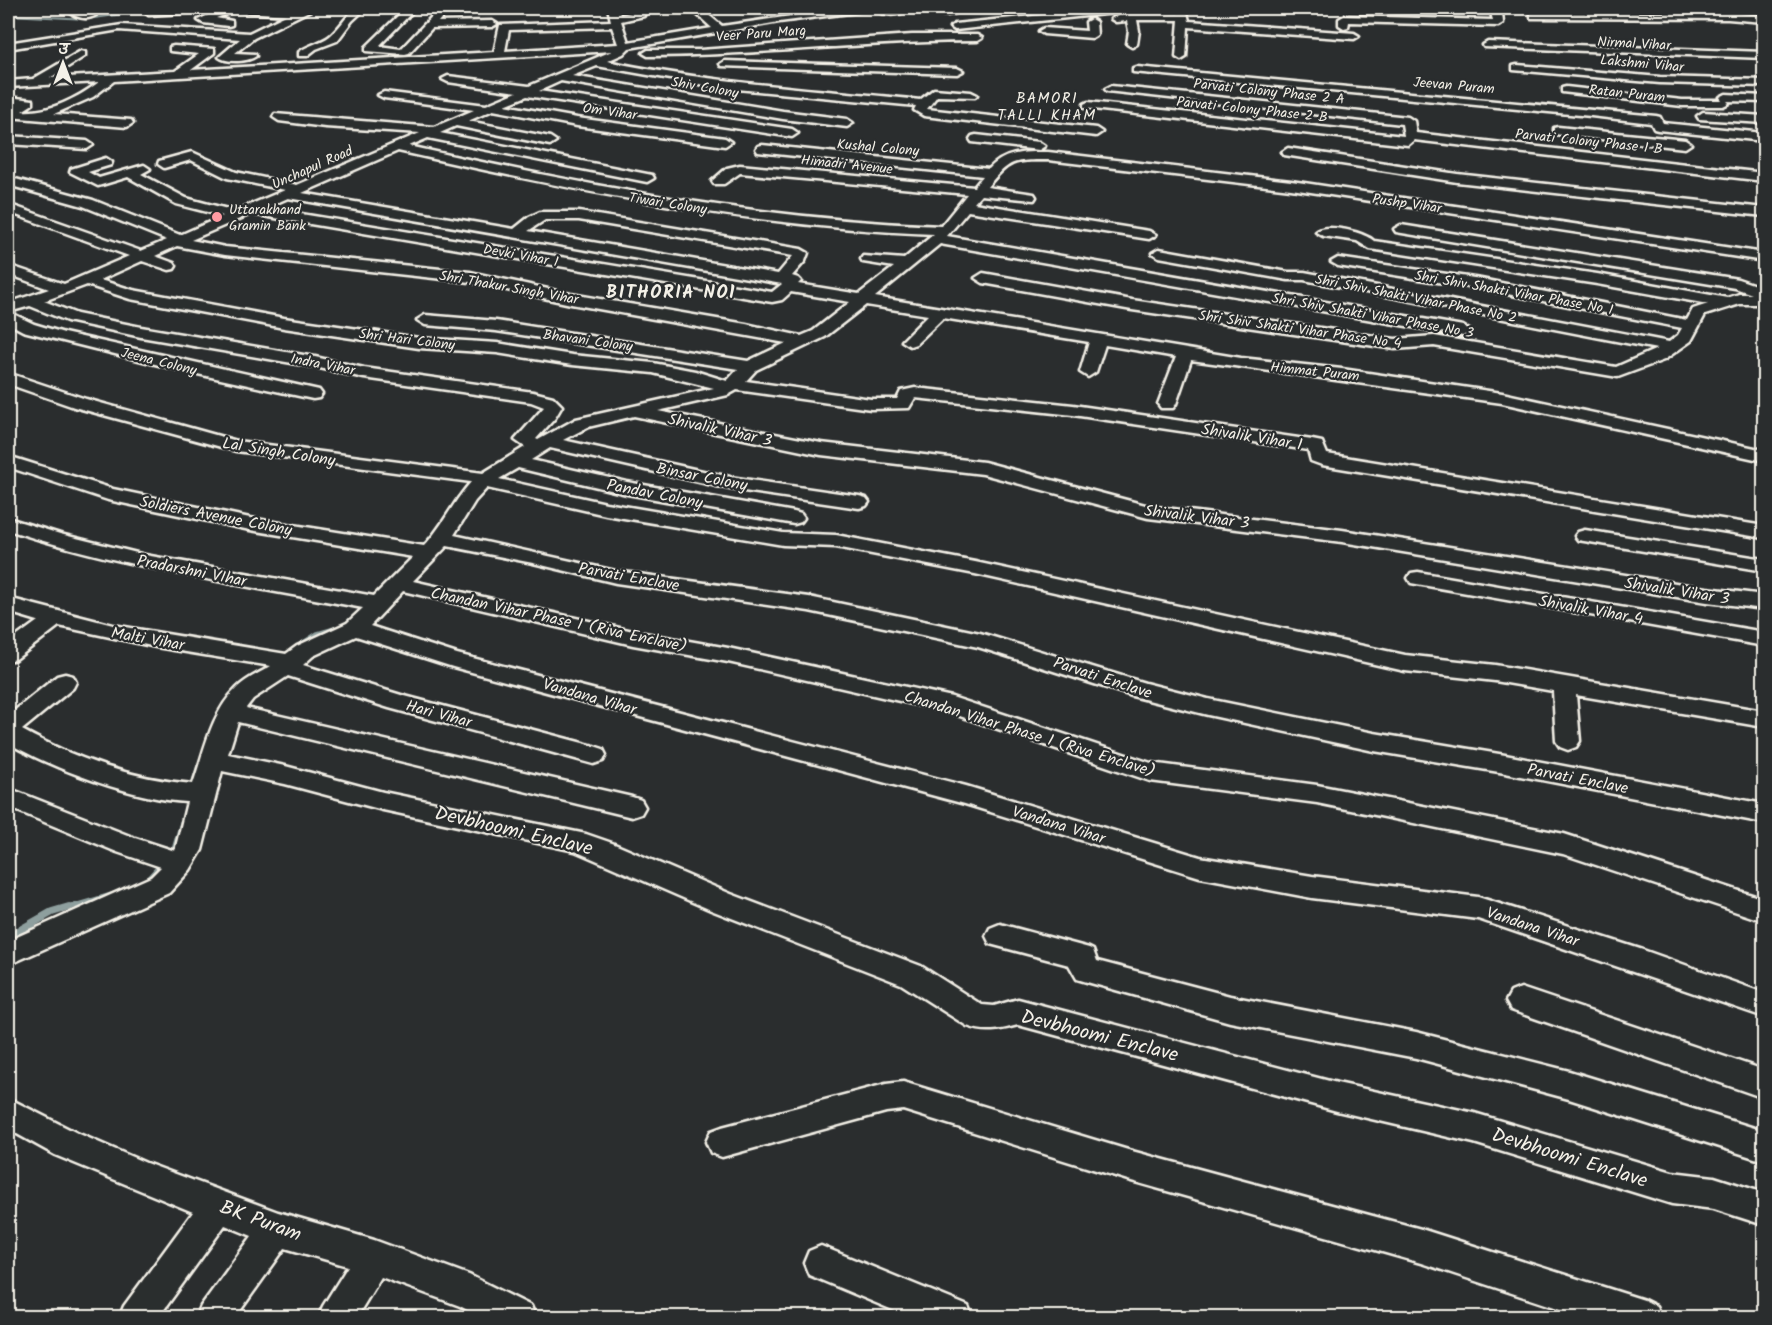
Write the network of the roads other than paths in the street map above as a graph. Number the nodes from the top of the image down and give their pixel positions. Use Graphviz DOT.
graph roads {
  1 [pos="69,8"];
  2 [pos="219,8"];
  3 [pos="232,8"];
  4 [pos="310,8"];
  5 [pos="362,8"];
  6 [pos="411,8"];
  7 [pos="445,8"];
  8 [pos="613,8"];
  9 [pos="641,8"];
  10 [pos="695,8"];
  11 [pos="865,8"];
  12 [pos="877,8"];
  13 [pos="933,8"];
  14 [pos="1374,8"];
  15 [pos="903,10"];
  16 [pos="1450,10"];
  17 [pos="187,11"];
  18 [pos="954,11"];
  19 [pos="149,12"];
  20 [pos="789,12"];
  21 [pos="1133,13"];
  22 [pos="298,14"];
  23 [pos="1185,14"];
  24 [pos="1535,15"];
  25 [pos="1764,19"];
  26 [pos="764,21"];
  27 [pos="1426,21"];
  28 [pos="1380,22"];
  29 [pos="492,24"];
  30 [pos="430,25"];
  31 [pos="617,25"];
  32 [pos="1344,25"];
  33 [pos="153,27"];
  34 [pos="122,29"];
  35 [pos="720,29"];
  36 [pos="173,30"];
  37 [pos="250,30"];
  38 [pos="102,31"];
  39 [pos="783,31"];
  40 [pos="1044,31"];
  41 [pos="1434,32"];
  42 [pos="1354,36"];
  43 [pos="743,37"];
  44 [pos="939,37"];
  45 [pos="912,38"];
  46 [pos="977,38"];
  47 [pos="151,40"];
  48 [pos="1512,40"];
  49 [pos="1132,44"];
  50 [pos="1488,45"];
  51 [pos="1764,45"];
  52 [pos="8,46"];
  53 [pos="174,49"];
  54 [pos="916,49"];
  55 [pos="336,50"];
  56 [pos="65,51"];
  57 [pos="405,51"];
  58 [pos="620,51"];
  59 [pos="1501,52"];
  60 [pos="302,53"];
  61 [pos="685,54"];
  62 [pos="499,55"];
  63 [pos="1764,55"];
  64 [pos="258,56"];
  65 [pos="203,57"];
  66 [pos="224,57"];
  67 [pos="1181,57"];
  68 [pos="449,58"];
  69 [pos="595,62"];
  70 [pos="313,66"];
  71 [pos="1764,66"];
  72 [pos="277,68"];
  73 [pos="1517,68"];
  74 [pos="957,70"];
  75 [pos="1137,70"];
  76 [pos="178,74"];
  77 [pos="559,77"];
  78 [pos="111,78"];
  79 [pos="270,79"];
  80 [pos="448,79"];
  81 [pos="302,80"];
  82 [pos="1539,81"];
  83 [pos="35,83"];
  84 [pos="1764,83"];
  85 [pos="8,84"];
  86 [pos="1111,89"];
  87 [pos="1566,90"];
  88 [pos="528,91"];
  89 [pos="384,95"];
  90 [pos="971,95"];
  91 [pos="1486,96"];
  92 [pos="1764,99"];
  93 [pos="8,100"];
  94 [pos="922,104"];
  95 [pos="1088,106"];
  96 [pos="1764,106"];
  97 [pos="489,107"];
  98 [pos="39,116"];
  99 [pos="395,116"];
  100 [pos="279,117"];
  101 [pos="1144,117"];
  102 [pos="1124,120"];
  103 [pos="1764,120"];
  104 [pos="454,122"];
  105 [pos="127,123"];
  106 [pos="848,123"];
  107 [pos="376,126"];
  108 [pos="1558,131"];
  109 [pos="431,132"];
  110 [pos="1096,132"];
  111 [pos="792,133"];
  112 [pos="1244,133"];
  113 [pos="1410,136"];
  114 [pos="1764,137"];
  115 [pos="976,139"];
  116 [pos="8,140"];
  117 [pos="550,141"];
  118 [pos="725,142"];
  119 [pos="1698,145"];
  120 [pos="396,147"];
  121 [pos="762,149"];
  122 [pos="1288,152"];
  123 [pos="1048,156"];
  124 [pos="606,160"];
  125 [pos="1083,161"];
  126 [pos="164,164"];
  127 [pos="592,167"];
  128 [pos="1132,167"];
  129 [pos="1298,168"];
  130 [pos="147,169"];
  131 [pos="76,171"];
  132 [pos="1181,172"];
  133 [pos="130,173"];
  134 [pos="991,173"];
  135 [pos="62,176"];
  136 [pos="1071,176"];
  137 [pos="1764,177"];
  138 [pos="647,178"];
  139 [pos="8,181"];
  140 [pos="718,181"];
  141 [pos="1120,182"];
  142 [pos="1291,185"];
  143 [pos="1176,187"];
  144 [pos="293,192"];
  145 [pos="854,193"];
  146 [pos="1029,197"];
  147 [pos="963,199"];
  148 [pos="84,202"];
  149 [pos="729,203"];
  150 [pos="8,208"];
  151 [pos="1764,212"];
  152 [pos="243,213"];
  153 [pos="41,219"];
  154 [pos="787,220"];
  155 [pos="1401,229"];
  156 [pos="1585,229"];
  157 [pos="970,230"];
  158 [pos="943,232"];
  159 [pos="1323,232"];
  160 [pos="517,233"];
  161 [pos="1149,235"];
  162 [pos="178,241"];
  163 [pos="1037,242"];
  164 [pos="1581,244"];
  165 [pos="1159,253"];
  166 [pos="143,256"];
  167 [pos="1702,256"];
  168 [pos="1764,257"];
  169 [pos="868,259"];
  170 [pos="1138,260"];
  171 [pos="1338,262"];
  172 [pos="907,264"];
  173 [pos="169,266"];
  174 [pos="1764,266"];
  175 [pos="1107,268"];
  176 [pos="8,269"];
  177 [pos="983,278"];
  178 [pos="842,279"];
  179 [pos="86,280"];
  180 [pos="785,282"];
  181 [pos="64,289"];
  182 [pos="1068,292"];
  183 [pos="825,293"];
  184 [pos="1764,293"];
  185 [pos="862,299"];
  186 [pos="1764,299"];
  187 [pos="32,301"];
  188 [pos="1726,303"];
  189 [pos="8,308"];
  190 [pos="939,313"];
  191 [pos="8,316"];
  192 [pos="425,320"];
  193 [pos="1690,325"];
  194 [pos="1099,338"];
  195 [pos="910,341"];
  196 [pos="804,342"];
  197 [pos="1672,347"];
  198 [pos="1185,354"];
  199 [pos="1638,364"];
  200 [pos="750,366"];
  201 [pos="1088,372"];
  202 [pos="8,378"];
  203 [pos="732,386"];
  204 [pos="313,394"];
  205 [pos="1167,404"];
  206 [pos="634,411"];
  207 [pos="537,445"];
  208 [pos="1764,455"];
  209 [pos="8,461"];
  210 [pos="518,462"];
  211 [pos="482,479"];
  212 [pos="859,502"];
  213 [pos="794,518"];
  214 [pos="8,524"];
  215 [pos="1764,532"];
  216 [pos="1585,536"];
  217 [pos="436,546"];
  218 [pos="1764,565"];
  219 [pos="1418,578"];
  220 [pos="399,584"];
  221 [pos="1764,602"];
  222 [pos="380,604"];
  223 [pos="8,605"];
  224 [pos="54,619"];
  225 [pos="355,628"];
  226 [pos="1764,639"];
  227 [pos="8,654"];
  228 [pos="287,665"];
  229 [pos="65,682"];
  230 [pos="1564,685"];
  231 [pos="230,712"];
  232 [pos="1764,719"];
  233 [pos="8,728"];
  234 [pos="8,734"];
  235 [pos="1568,741"];
  236 [pos="594,755"];
  237 [pos="212,760"];
  238 [pos="192,793"];
  239 [pos="8,797"];
  240 [pos="632,807"];
  241 [pos="1764,814"];
  242 [pos="172,860"];
  243 [pos="1764,910"];
  244 [pos="1000,936"];
  245 [pos="9,949"];
  246 [pos="1521,1001"];
  247 [pos="1764,1005"];
  248 [pos="1764,1084"];
  249 [pos="8,1113"];
  250 [pos="722,1142"];
  251 [pos="1764,1146"];
  252 [pos="219,1205"];
  253 [pos="1764,1209"];
  254 [pos="279,1229"];
  255 [pos="374,1257"];
  256 [pos="821,1263"];
  257 [pos="136,1317"];
  258 [pos="213,1317"];
  259 [pos="335,1317"];
  260 [pos="519,1317"];
  261 [pos="957,1317"];
  262 [pos="1644,1317"];
  1 -- 38 [label="street"];
  2 -- 17 [label="street"];
  3 -- 22 [label="street"];
  3 -- 37 [label="street"];
  4 -- 22 [label="street"];
  5 -- 60 [label="street"];
  6 -- 57 [label="street"];
  7 -- 30 [label="street"];
  8 -- 31 [label="street"];
  9 -- 31 [label="street"];
  10 -- 35 [label="street"];
  11 -- 20 [label="street"];
  12 -- 15 [label="street"];
  13 -- 18 [label="street"];
  14 -- 28 [label="street"];
  16 -- 27 [label="street"];
  17 -- 19 [label="street"];
  17 -- 33 [label="street"];
  20 -- 26 [label="street"];
  21 -- 23 [label="street"];
  21 -- 40 [label="street"];
  21 -- 44 [label="street"];
  21 -- 49 [label="street"];
  22 -- 37 [label="street"];
  23 -- 42 [label="street"];
  23 -- 67 [label="street"];
  24 -- 25 [label="street"];
  26 -- 35 [label="street"];
  26 -- 39 [label="street"];
  27 -- 28 [label="street"];
  27 -- 41 [label="street"];
  28 -- 32 [label="street"];
  29 -- 30 [label="street"];
  30 -- 57 [label="street"];
  31 -- 58 [label="street"];
  31 -- 62 [label="street"];
  33 -- 34 [label="street"];
  33 -- 34 [label="street"];
  33 -- 36 [label="street"];
  34 -- 38 [label="street"];
  35 -- 58 [label="street"];
  36 -- 37 [label="street"];
  36 -- 47 [label="street"];
  37 -- 66 [label="street"];
  38 -- 52 [label="street"];
  43 -- 61 [label="street"];
  44 -- 45 [label="street, Veer Paru Marg"];
  44 -- 46 [label="street, Veer Paru Marg"];
  45 -- 54 [label="street"];
  45 -- 61 [label="street, Veer Paru Marg"];
  48 -- 50 [label="street"];
  48 -- 51 [label="street"];
  48 -- 63 [label="street"];
  53 -- 65 [label="street"];
  55 -- 60 [label="street"];
  56 -- 83 [label="street"];
  57 -- 68 [label="street"];
  58 -- 61 [label="street, Veer Paru Marg"];
  58 -- 62 [label="street"];
  58 -- 69 [label="street, Unchapul Road"];
  58 -- 74 [label="street"];
  59 -- 71 [label="street, Nirmal Vihar"];
  60 -- 70 [label="street"];
  62 -- 68 [label="street"];
  64 -- 66 [label="street"];
  65 -- 66 [label="street"];
  65 -- 76 [label="street"];
  68 -- 70 [label="street"];
  69 -- 77 [label="street, Unchapul Road"];
  69 -- 94 [label="street"];
  70 -- 72 [label="street"];
  70 -- 81 [label="street"];
  72 -- 76 [label="street"];
  72 -- 79 [label="street"];
  73 -- 84 [label="street, Lakshmi Vihar"];
  75 -- 114 [label="street, Jeevan Puram"];
  76 -- 78 [label="street"];
  77 -- 88 [label="street, Unchapul Road"];
  77 -- 106 [label="street, Shiv Colony"];
  78 -- 83 [label="street"];
  78 -- 98 [label="street"];
  80 -- 88 [label="street"];
  82 -- 92 [label="street"];
  83 -- 85 [label="street"];
  86 -- 113 [label="street, Parvati Colony Phase 2 A"];
  87 -- 96 [label="street"];
  88 -- 97 [label="street, Unchapul Road"];
  88 -- 111 [label="street"];
  89 -- 97 [label="street, Om Vihar"];
  90 -- 94 [label="street"];
  91 -- 103 [label="street, Ratan Puram"];
  93 -- 98 [label="street"];
  94 -- 110 [label="street"];
  95 -- 101 [label="street, Parvati Colony Phase 2 B"];
  97 -- 104 [label="street, Unchapul Road"];
  97 -- 118 [label="street, Om Vihar"];
  98 -- 105 [label="street"];
  99 -- 107 [label="street"];
  100 -- 107 [label="street"];
  101 -- 102 [label="street"];
  101 -- 112 [label="street"];
  101 -- 113 [label="street, Parvati Colony Phase 2 B"];
  104 -- 109 [label="street, Unchapul Road"];
  104 -- 117 [label="street"];
  107 -- 109 [label="street"];
  108 -- 119 [label="street"];
  109 -- 120 [label="street, Unchapul Road"];
  109 -- 127 [label="street"];
  113 -- 137 [label="street, Parvati Colony Phase 1 B"];
  115 -- 123 [label="street"];
  116 -- 131 [label="street"];
  120 -- 144 [label="street, Unchapul Road"];
  120 -- 154 [label="street, Tiwari Colony"];
  121 -- 134 [label="street, Kushal Colony"];
  122 -- 151 [label="street"];
  123 -- 125 [label="street, Pushp Vihar"];
  123 -- 134 [label="street, Pushp Vihar"];
  124 -- 127 [label="street"];
  125 -- 128 [label="street, Pushp Vihar"];
  125 -- 136 [label="street"];
  126 -- 144 [label="street, Himmat Puram"];
  127 -- 138 [label="street"];
  128 -- 132 [label="street, Pushp Vihar"];
  128 -- 141 [label="street"];
  129 -- 142 [label="street"];
  130 -- 133 [label="street"];
  131 -- 133 [label="street"];
  131 -- 135 [label="street"];
  132 -- 142 [label="street, Pushp Vihar"];
  132 -- 143 [label="street"];
  133 -- 152 [label="street, Devki Vihar 1"];
  134 -- 147 [label="street"];
  139 -- 148 [label="street, Shri Thakur Singh Vihar"];
  140 -- 147 [label="street, Himadri Avenue"];
  142 -- 156 [label="street, Pushp Vihar"];
  144 -- 152 [label="street, Unchapul Road"];
  144 -- 160 [label="street, Himmat Puram"];
  145 -- 147 [label="street"];
  146 -- 147 [label="street"];
  147 -- 158 [label="street"];
  147 -- 161 [label="street"];
  148 -- 153 [label="street"];
  148 -- 162 [label="street, Shri Thakur Singh Vihar"];
  149 -- 154 [label="street"];
  150 -- 153 [label="street"];
  152 -- 162 [label="street, Unchapul Road"];
  152 -- 180 [label="street, Devki Vihar 1"];
  153 -- 166 [label="street"];
  154 -- 158 [label="street, Tiwari Colony"];
  155 -- 184 [label="street"];
  156 -- 164 [label="street"];
  156 -- 168 [label="street, Pushp Vihar"];
  157 -- 158 [label="street"];
  158 -- 172 [label="street"];
  158 -- 175 [label="street, Shri Shiv Shakti Vihar Phase No 3"];
  159 -- 188 [label="street"];
  160 -- 180 [label="street, Himmat Puram"];
  160 -- 180 [label="street"];
  162 -- 166 [label="street, Unchapul Road"];
  162 -- 196 [label="street, Shri Thakur Singh Vihar"];
  163 -- 170 [label="street"];
  165 -- 197 [label="street, Shri Shiv Shakti Vihar Phase No 2"];
  166 -- 173 [label="street"];
  166 -- 179 [label="street, Unchapul Road"];
  167 -- 174 [label="street"];
  169 -- 172 [label="street"];
  171 -- 193 [label="street, Shri Shiv Shakti Vihar Phase No 1"];
  172 -- 185 [label="street"];
  175 -- 182 [label="street"];
  175 -- 199 [label="street, Shri Shiv Shakti Vihar Phase No 3"];
  176 -- 181 [label="street"];
  177 -- 182 [label="street, Shri Shiv Shakti Vihar Phase No 4"];
  178 -- 183 [label="street"];
  179 -- 181 [label="street, Unchapul Road"];
  179 -- 203 [label="street, Shri Hari Colony"];
  180 -- 183 [label="street, Himmat Puram"];
  181 -- 187 [label="street, Unchapul Road"];
  182 -- 199 [label="street, Shri Shiv Shakti Vihar Phase No 4"];
  183 -- 185 [label="street, Himmat Puram"];
  185 -- 190 [label="street, Himmat Puram"];
  185 -- 196 [label="street"];
  186 -- 188 [label="street"];
  187 -- 189 [label="street, Unchapul Road"];
  187 -- 207 [label="street, Indra Vihar"];
  188 -- 193 [label="street"];
  190 -- 194 [label="street, Himmat Puram"];
  190 -- 195 [label="street"];
  191 -- 204 [label="street, Jeena Colony"];
  192 -- 200 [label="street, Bhavani Colony"];
  193 -- 197 [label="street"];
  194 -- 198 [label="street, Himmat Puram"];
  194 -- 201 [label="street"];
  196 -- 200 [label="street"];
  197 -- 199 [label="street"];
  198 -- 205 [label="street"];
  198 -- 208 [label="street, Himmat Puram"];
  200 -- 203 [label="street"];
  202 -- 211 [label="street, Lal Singh Colony"];
  203 -- 206 [label="street"];
  203 -- 215 [label="street, Shivalik Vihar 1"];
  206 -- 207 [label="street"];
  206 -- 221 [label="street, Shivalik Vihar 3"];
  207 -- 210 [label="street"];
  207 -- 212 [label="street, Binsar Colony"];
  209 -- 217 [label="street, Soldiers Avenue Colony"];
  210 -- 211 [label="street"];
  210 -- 213 [label="street, Pandav Colony"];
  211 -- 217 [label="street"];
  211 -- 230 [label="street, Lal Singh Colony"];
  214 -- 222 [label="street, Pradarshni VIhar"];
  216 -- 218 [label="street"];
  217 -- 220 [label="street"];
  217 -- 241 [label="street, Parvati Enclave"];
  219 -- 226 [label="street, Shivalik Vihar 4"];
  220 -- 222 [label="street"];
  220 -- 243 [label="street, Chandan Vihar Phase 1 (Riva Enclave)"];
  222 -- 225 [label="street"];
  223 -- 224 [label="street, Malti Vihar"];
  224 -- 227 [label="street"];
  224 -- 228 [label="street, Malti Vihar"];
  225 -- 228 [label="street"];
  225 -- 247 [label="street, Vandana Vihar"];
  228 -- 231 [label="street"];
  228 -- 236 [label="street, Hari Vihar"];
  229 -- 233 [label="street"];
  230 -- 232 [label="street, Lal Singh Colony"];
  230 -- 235 [label="street"];
  231 -- 237 [label="street"];
  231 -- 240 [label="street"];
  234 -- 238 [label="street"];
  237 -- 238 [label="street"];
  237 -- 253 [label="street, Devbhoomi Enclave"];
  238 -- 242 [label="street"];
  239 -- 242 [label="street"];
  242 -- 245 [label="street"];
  244 -- 251 [label="street"];
  246 -- 248 [label="street"];
  249 -- 252 [label="street, BK Puram"];
  250 -- 262 [label="street"];
  252 -- 254 [label="street, BK Puram"];
  252 -- 257 [label="street"];
  254 -- 255 [label="street, BK Puram"];
  254 -- 258 [label="street"];
  255 -- 259 [label="street"];
  255 -- 260 [label="street, BK Puram"];
  256 -- 261 [label="street"];
}
